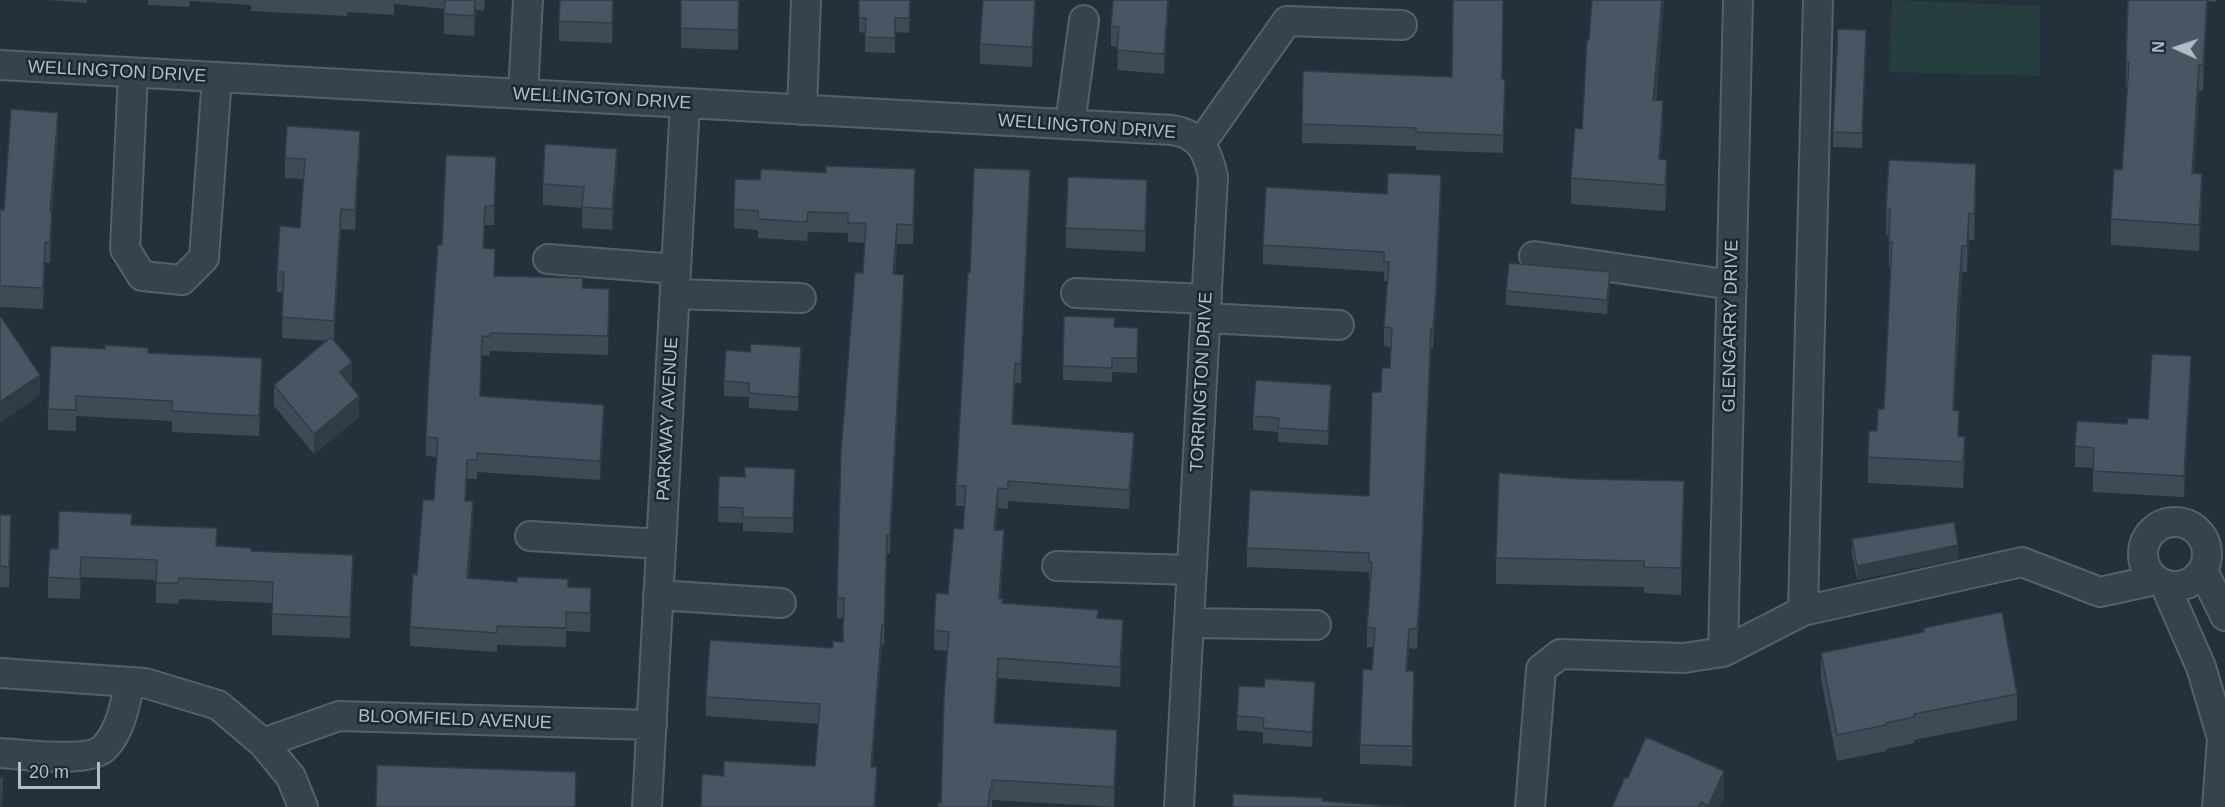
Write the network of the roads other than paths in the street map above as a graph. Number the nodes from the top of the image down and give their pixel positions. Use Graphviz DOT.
graph roads {
  1 [pos="528,0"];
  2 [pos="806,0"];
  3 [pos="1738,0"];
  4 [pos="1818,0"];
  5 [pos="1084,20"];
  6 [pos="1402,26"];
  7 [pos="0,65"];
  8 [pos="133,73"];
  9 [pos="217,77"];
  10 [pos="523,94"];
  11 [pos="685,103"];
  12 [pos="802,110"];
  13 [pos="1070,124"];
  14 [pos="1201,143"];
  15 [pos="1533,256"];
  16 [pos="548,259"];
  17 [pos="675,281"];
  18 [pos="1732,285"];
  19 [pos="1076,293"];
  20 [pos="801,298"];
  21 [pos="1206,309"];
  22 [pos="1339,325"];
  23 [pos="530,536"];
  24 [pos="661,544"];
  25 [pos="1057,566"];
  26 [pos="1192,570"];
  27 [pos="2214,577"];
  28 [pos="2160,582"];
  29 [pos="658,595"];
  30 [pos="781,603"];
  31 [pos="1803,611"];
  32 [pos="2225,616"];
  33 [pos="1189,623"];
  34 [pos="1316,625"];
  35 [pos="1724,652"];
  36 [pos="0,673"];
  37 [pos="130,682"];
  38 [pos="652,726"];
  39 [pos="263,743"];
  40 [pos="0,753"];
  41 [pos="303,807"];
  42 [pos="647,807"];
  43 [pos="1179,807"];
  44 [pos="1530,807"];
  45 [pos="2217,807"];
  1 -- 10 [label="street"];
  2 -- 12 [label="street"];
  3 -- 18 [label="street, GLENGARRY DRIVE"];
  4 -- 31 [label="street"];
  5 -- 13 [label="street"];
  6 -- 14 [label="street"];
  7 -- 8 [label="street, WELLINGTON DRIVE"];
  8 -- 9 [label="street, WELLINGTON DRIVE"];
  8 -- 9 [label="street"];
  9 -- 10 [label="street, WELLINGTON DRIVE"];
  10 -- 11 [label="street, WELLINGTON DRIVE"];
  11 -- 12 [label="street, WELLINGTON DRIVE"];
  11 -- 17 [label="street, PARKWAY AVENUE"];
  12 -- 13 [label="street, WELLINGTON DRIVE"];
  13 -- 14 [label="street, WELLINGTON DRIVE"];
  14 -- 21 [label="street, TORRINGTON DRIVE"];
  15 -- 18 [label="street"];
  16 -- 17 [label="street"];
  17 -- 20 [label="street"];
  17 -- 24 [label="street, PARKWAY AVENUE"];
  18 -- 35 [label="street, GLENGARRY DRIVE"];
  19 -- 21 [label="street"];
  21 -- 22 [label="street"];
  21 -- 26 [label="street, TORRINGTON DRIVE"];
  23 -- 24 [label="street"];
  24 -- 29 [label="street, PARKWAY AVENUE"];
  25 -- 26 [label="street"];
  26 -- 33 [label="street, TORRINGTON DRIVE"];
  27 -- 28 [label="street"];
  27 -- 28 [label="street"];
  27 -- 32 [label="street"];
  28 -- 31 [label="street"];
  28 -- 45 [label="street"];
  29 -- 30 [label="street"];
  29 -- 38 [label="street, PARKWAY AVENUE"];
  31 -- 35 [label="street"];
  33 -- 34 [label="street"];
  33 -- 43 [label="street, TORRINGTON DRIVE"];
  35 -- 44 [label="street"];
  36 -- 37 [label="street"];
  37 -- 39 [label="street"];
  37 -- 40 [label="street"];
  38 -- 39 [label="street, BLOOMFIELD AVENUE"];
  38 -- 42 [label="street, PARKWAY AVENUE"];
  39 -- 41 [label="street"];
}
